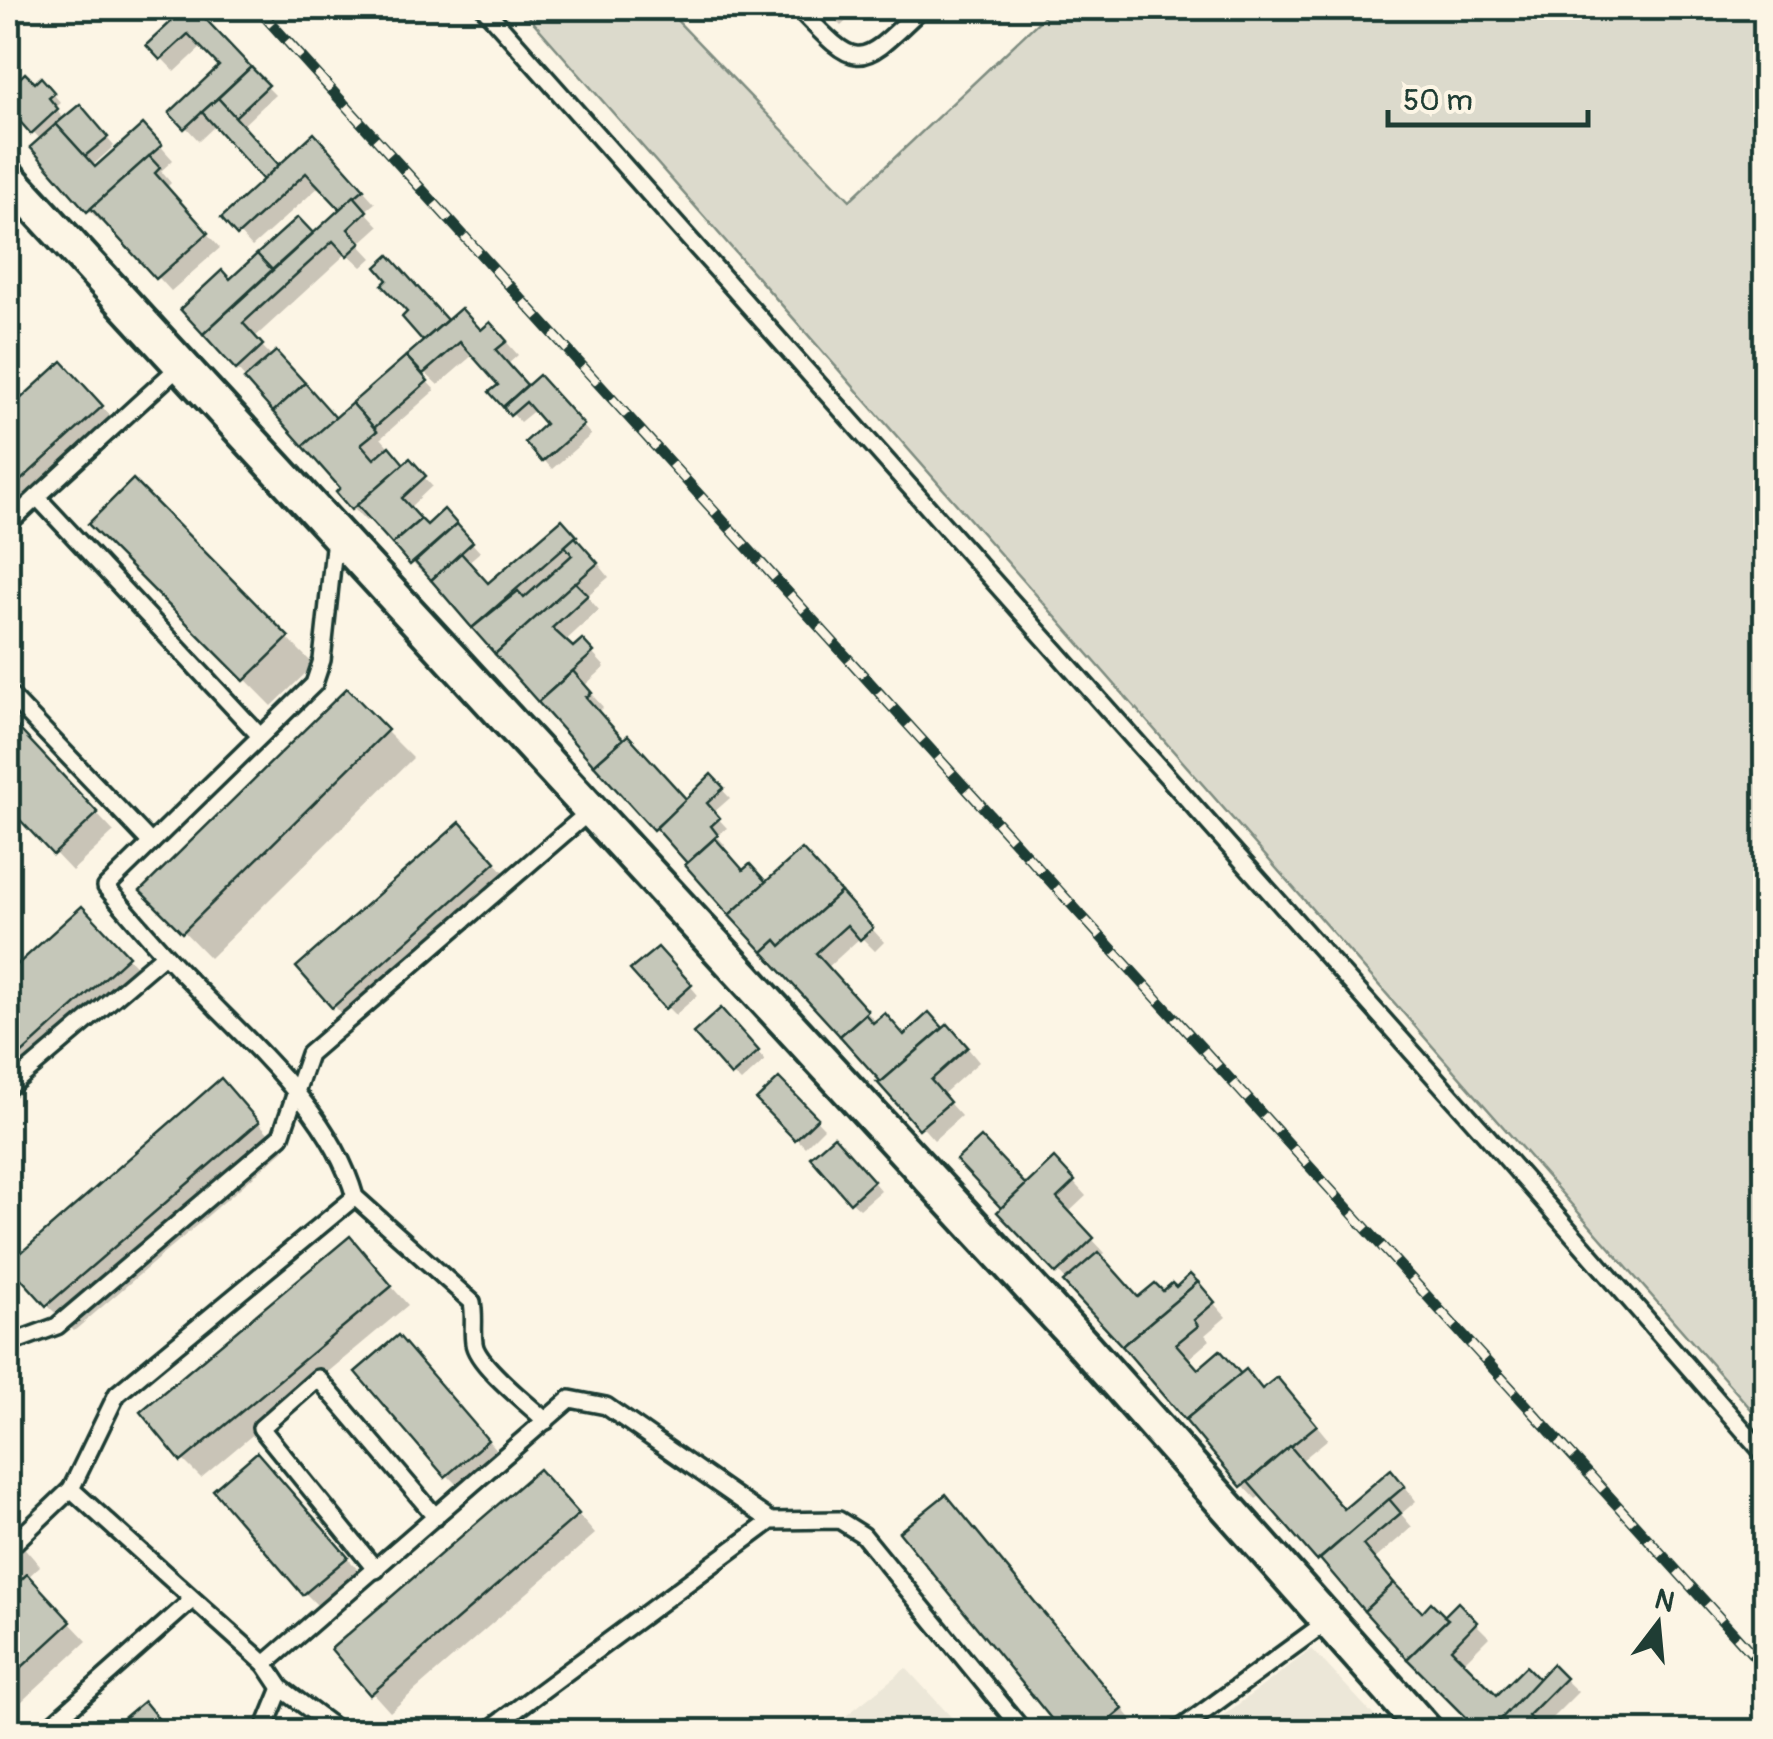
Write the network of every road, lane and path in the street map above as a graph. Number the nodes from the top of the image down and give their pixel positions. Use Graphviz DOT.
graph roads {
  1 [pos="484,8"];
  2 [pos="798,8"];
  3 [pos="922,8"];
  4 [pos="8,177"];
  5 [pos="181,365"];
  6 [pos="37,497"];
  7 [pos="8,524"];
  8 [pos="335,533"];
  9 [pos="8,693"];
  10 [pos="260,736"];
  11 [pos="590,811"];
  12 [pos="150,843"];
  13 [pos="164,955"];
  14 [pos="8,1088"];
  15 [pos="296,1091"];
  16 [pos="356,1197"];
  17 [pos="8,1344"];
  18 [pos="546,1421"];
  19 [pos="1766,1456"];
  20 [pos="71,1489"];
  21 [pos="436,1517"];
  22 [pos="771,1521"];
  23 [pos="8,1550"];
  24 [pos="376,1570"];
  25 [pos="192,1600"];
  26 [pos="1329,1620"];
  27 [pos="265,1664"];
  28 [pos="281,1688"];
  29 [pos="43,1732"];
  30 [pos="263,1732"];
  31 [pos="340,1732"];
  32 [pos="486,1732"];
  33 [pos="1024,1732"];
  34 [pos="1176,1732"];
  35 [pos="1427,1732"];
  1 -- 19 [label="lane"];
  2 -- 3 [label="lane"];
  4 -- 5 [label="street"];
  5 -- 6 [label="lane"];
  5 -- 8 [label="street"];
  6 -- 7 [label="lane"];
  6 -- 10 [label="lane"];
  8 -- 10 [label="lane"];
  8 -- 11 [label="street"];
  9 -- 12 [label="lane"];
  10 -- 12 [label="lane"];
  11 -- 15 [label="lane"];
  11 -- 26 [label="street"];
  12 -- 13 [label="lane"];
  13 -- 14 [label="lane"];
  13 -- 15 [label="lane"];
  15 -- 16 [label="lane"];
  15 -- 17 [label="lane"];
  16 -- 18 [label="lane"];
  16 -- 20 [label="lane"];
  18 -- 21 [label="lane"];
  18 -- 22 [label="lane"];
  20 -- 23 [label="lane"];
  20 -- 25 [label="lane"];
  21 -- 24 [label="lane"];
  21 -- 24 [label="lane"];
  22 -- 32 [label="lane"];
  22 -- 33 [label="lane"];
  24 -- 27 [label="lane"];
  25 -- 27 [label="lane"];
  25 -- 29 [label="lane"];
  26 -- 34 [label="lane"];
  26 -- 35 [label="street"];
  27 -- 28 [label="lane"];
  28 -- 30 [label="lane"];
  28 -- 31 [label="lane"];
}
